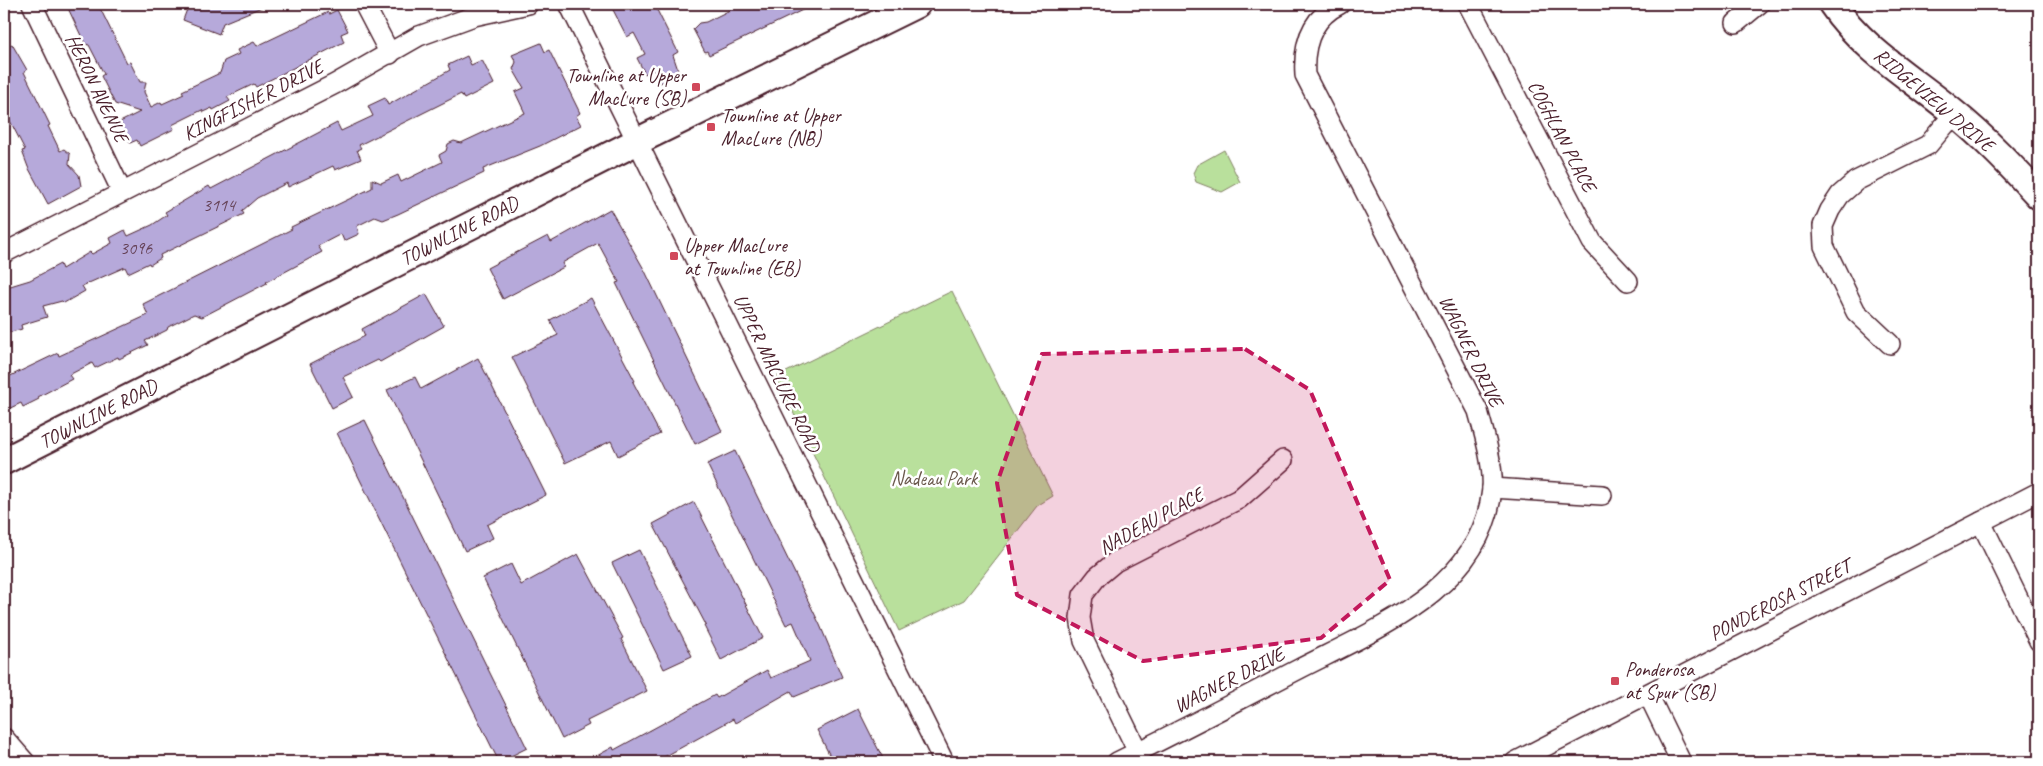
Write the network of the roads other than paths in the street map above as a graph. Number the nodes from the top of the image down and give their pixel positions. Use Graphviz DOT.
graph roads {
  1 [pos="32,4"];
  2 [pos="364,4"];
  3 [pos="528,4"];
  4 [pos="568,4"];
  5 [pos="916,4"];
  6 [pos="1340,4"];
  7 [pos="1468,4"];
  8 [pos="1759,4"];
  9 [pos="1832,4"];
  10 [pos="1736,23"];
  11 [pos="390,54"];
  12 [pos="1955,113"];
  13 [pos="638,141"];
  14 [pos="122,192"];
  15 [pos="2039,196"];
  16 [pos="4,253"];
  17 [pos="1628,281"];
  18 [pos="1890,344"];
  19 [pos="1283,460"];
  20 [pos="4,461"];
  21 [pos="1492,488"];
  22 [pos="2039,492"];
  23 [pos="1602,495"];
  24 [pos="1981,522"];
  25 [pos="2039,641"];
  26 [pos="1648,694"];
  27 [pos="4,738"];
  28 [pos="1138,752"];
  29 [pos="24,762"];
  30 [pos="944,762"];
  31 [pos="1117,762"];
  32 [pos="1515,762"];
  33 [pos="1681,762"];
  1 -- 14 [label="street, HERON AVENUE"];
  2 -- 11 [label="street"];
  3 -- 11 [label="street, KINGFISHER DRIVE"];
  4 -- 13 [label="street, UPPER MACLURE ROAD"];
  5 -- 13 [label="street, TOWNLINE ROAD"];
  6 -- 21 [label="street, WAGNER DRIVE"];
  7 -- 17 [label="street, COGHLAN PLACE"];
  8 -- 10 [label="street"];
  9 -- 12 [label="street, RIDGEVIEW DRIVE"];
  11 -- 14 [label="street, KINGFISHER DRIVE"];
  12 -- 15 [label="street, RIDGEVIEW DRIVE"];
  12 -- 18 [label="street"];
  13 -- 20 [label="street, TOWNLINE ROAD"];
  13 -- 30 [label="street, UPPER MACLURE ROAD"];
  14 -- 16 [label="street, KINGFISHER DRIVE"];
  19 -- 28 [label="street, NADEAU PLACE"];
  21 -- 23 [label="street"];
  21 -- 28 [label="street, WAGNER DRIVE"];
  22 -- 24 [label="street, PONDEROSA STREET"];
  24 -- 25 [label="street"];
  24 -- 26 [label="street, PONDEROSA STREET"];
  26 -- 32 [label="street, PONDEROSA STREET"];
  26 -- 33 [label="street"];
  27 -- 29 [label="street"];
  28 -- 31 [label="street, WAGNER DRIVE"];
}
